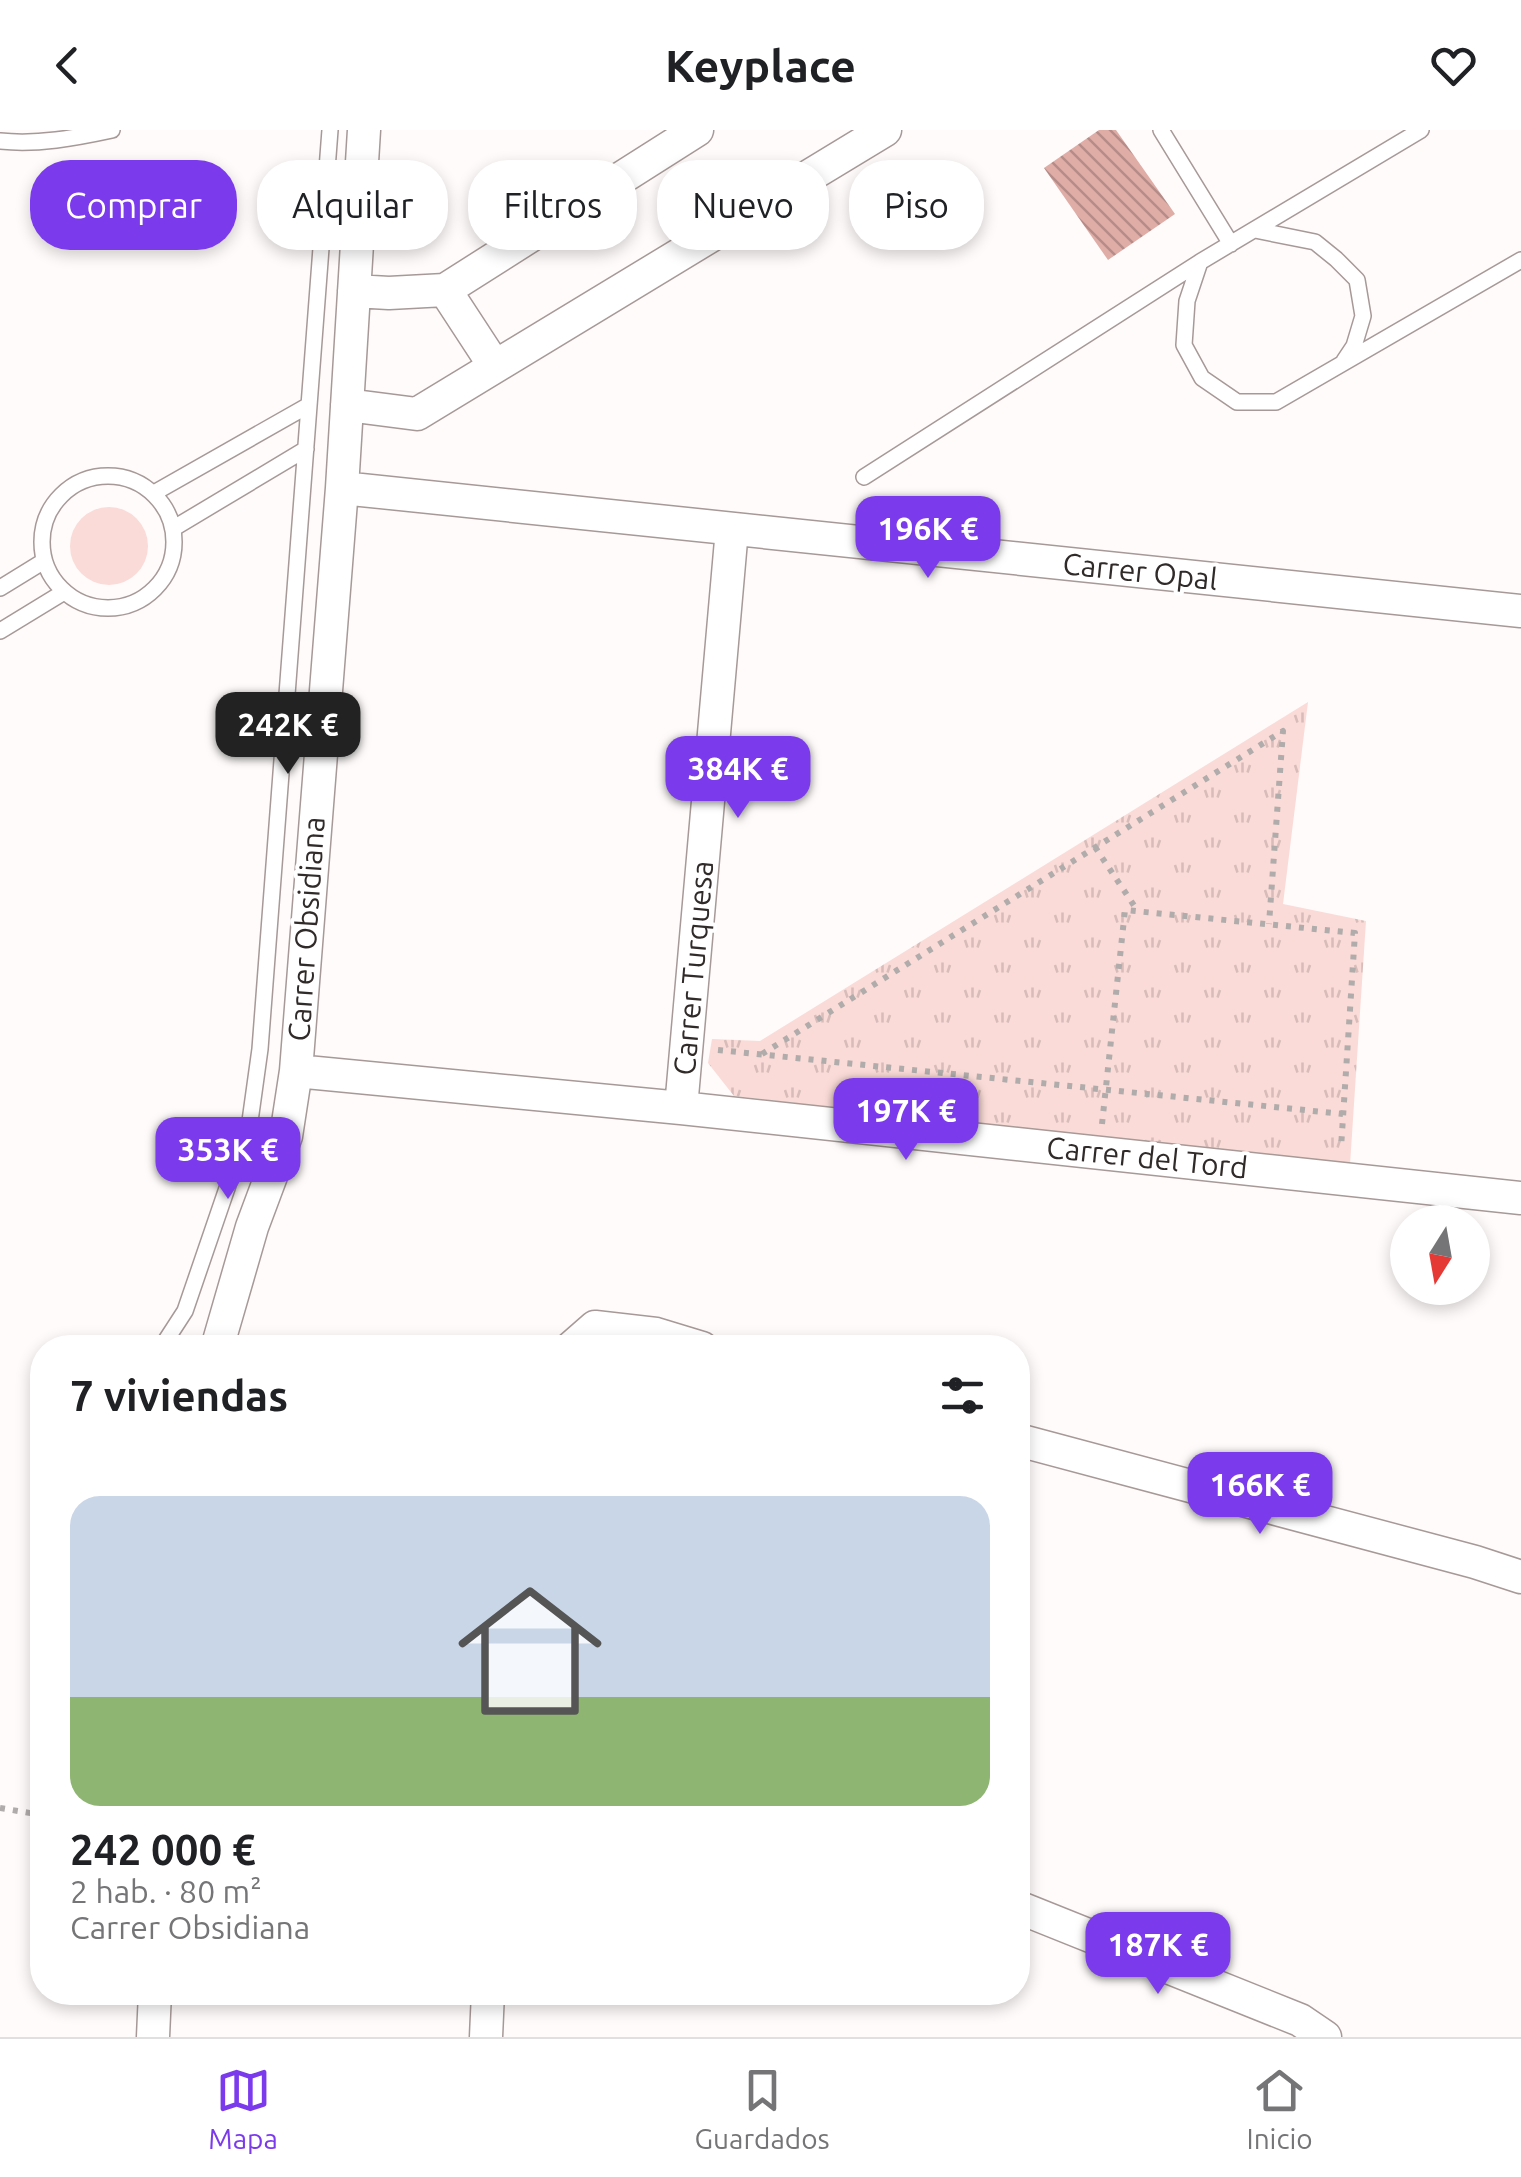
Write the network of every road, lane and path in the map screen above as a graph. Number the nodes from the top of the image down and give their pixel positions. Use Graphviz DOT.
graph roads {
  1 [pos="112,130"];
  2 [pos="330,130"];
  3 [pos="364,130"];
  4 [pos="697,130"];
  5 [pos="885,130"];
  6 [pos="1161,130"];
  7 [pos="1422,130"];
  8 [pos="0,141"];
  9 [pos="1255,230"];
  10 [pos="1230,244"];
  11 [pos="1521,260"];
  12 [pos="1200,262"];
  13 [pos="445,290"];
  14 [pos="354,292"];
  15 [pos="1342,364"];
  16 [pos="494,365"];
  17 [pos="309,405"];
  18 [pos="347,405"];
  19 [pos="306,449"];
  20 [pos="864,477"];
  21 [pos="342,488"];
  22 [pos="154,494"];
  23 [pos="174,528"];
  24 [pos="732,529"];
  25 [pos="44,561"];
  26 [pos="0,588"];
  27 [pos="64,592"];
  28 [pos="1521,611"];
  29 [pos="0,631"];
  30 [pos="1096,847"];
  31 [pos="1138,911"];
  32 [pos="1268,924"];
  33 [pos="710,1049"];
  34 [pos="762,1054"];
  35 [pos="296,1071"];
  36 [pos="1106,1089"];
  37 [pos="681,1108"];
  38 [pos="1344,1114"];
  39 [pos="1101,1138"];
  40 [pos="1340,1164"];
  41 [pos="1521,1198"];
  42 [pos="170,1335"];
  43 [pos="221,1335"];
  44 [pos="632,1335"];
  45 [pos="659,1335"];
  46 [pos="1030,1443"];
  47 [pos="1521,1577"];
  48 [pos="0,1808"];
  49 [pos="30,1813"];
  50 [pos="1030,1912"];
  51 [pos="154,2005"];
  52 [pos="487,2005"];
  53 [pos="152,2037"];
  54 [pos="486,2037"];
  55 [pos="1325,2037"];
  1 -- 8 [label="lane"];
  2 -- 17 [label="lane"];
  3 -- 14 [label="street, Carrer Obsidiana"];
  4 -- 13 [label="street"];
  5 -- 16 [label="street"];
  6 -- 10 [label="lane"];
  7 -- 9 [label="lane"];
  9 -- 10 [label="lane"];
  9 -- 15 [label="lane"];
  10 -- 12 [label="lane"];
  11 -- 15 [label="lane"];
  12 -- 15 [label="lane"];
  12 -- 20 [label="lane"];
  13 -- 14 [label="street"];
  13 -- 16 [label="street"];
  14 -- 18 [label="street, Carrer Obsidiana"];
  16 -- 18 [label="street"];
  17 -- 19 [label="lane"];
  17 -- 22 [label="lane"];
  18 -- 21 [label="street, Carrer Obsidiana"];
  19 -- 23 [label="lane"];
  19 -- 42 [label="lane"];
  21 -- 24 [label="street, Carrer Opal"];
  21 -- 35 [label="street, Carrer Obsidiana"];
  22 -- 23 [label="lane"];
  22 -- 25 [label="lane"];
  23 -- 27 [label="lane"];
  24 -- 28 [label="street, Carrer Opal"];
  24 -- 37 [label="street, Carrer Turquesa"];
  25 -- 26 [label="lane"];
  25 -- 27 [label="lane"];
  27 -- 29 [label="lane"];
  30 -- 31 [label="path"];
  30 -- 32 [label="path"];
  30 -- 34 [label="path"];
  31 -- 32 [label="path"];
  31 -- 36 [label="path"];
  32 -- 38 [label="path"];
  33 -- 34 [label="path"];
  34 -- 36 [label="path"];
  35 -- 37 [label="street, Carrer del Tord"];
  35 -- 43 [label="street, Carrer Obsidiana"];
  36 -- 38 [label="path"];
  36 -- 39 [label="path"];
  37 -- 41 [label="street, Carrer del Tord"];
  38 -- 40 [label="path"];
  44 -- 45 [label="street"];
  46 -- 47 [label="street"];
  48 -- 49 [label="path"];
  50 -- 55 [label="street"];
  51 -- 53 [label="street"];
  52 -- 54 [label="street"];
}
